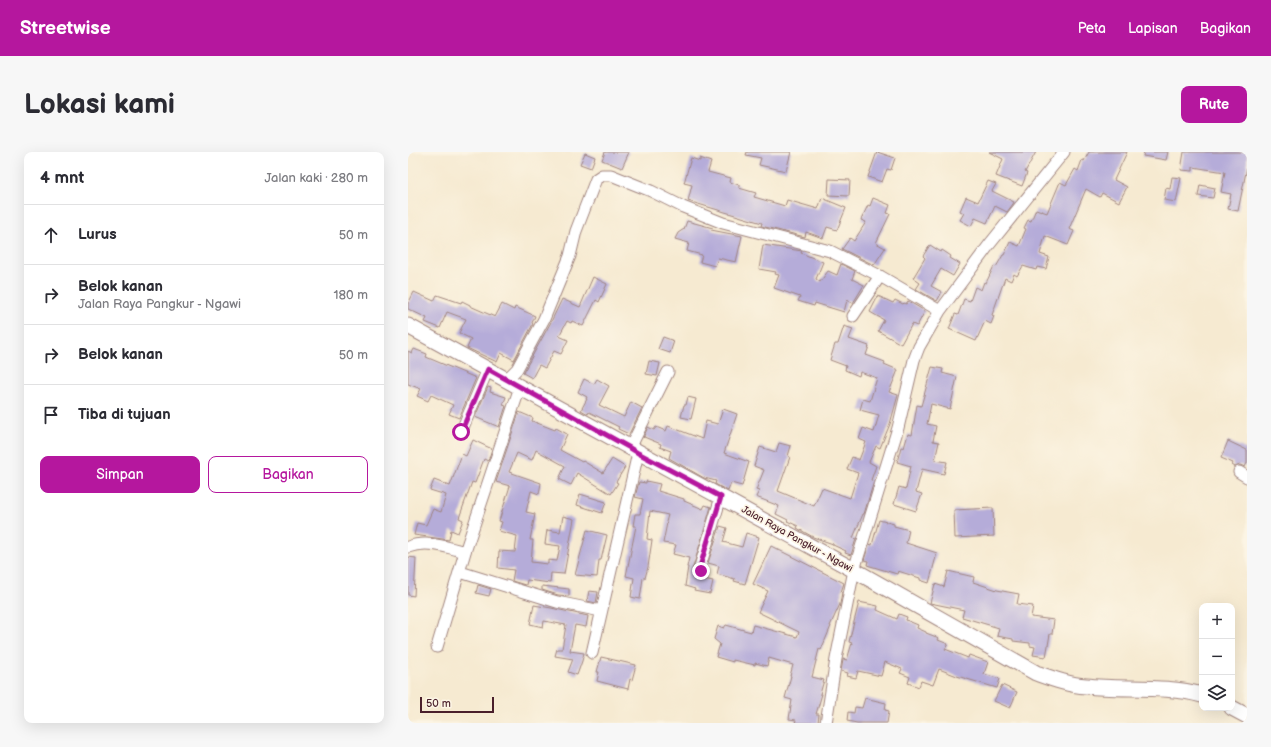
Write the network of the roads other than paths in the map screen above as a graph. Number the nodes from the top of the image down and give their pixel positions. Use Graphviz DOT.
graph roads {
  1 [pos="1064,152"];
  2 [pos="880,276"];
  3 [pos="940,311"];
  4 [pos="853,316"];
  5 [pos="408,326"];
  6 [pos="488,369"];
  7 [pos="668,372"];
  8 [pos="513,383"];
  9 [pos="461,432"];
  10 [pos="634,450"];
  11 [pos="721,497"];
  12 [pos="408,547"];
  13 [pos="466,552"];
  14 [pos="854,570"];
  15 [pos="701,571"];
  16 [pos="460,572"];
  17 [pos="601,611"];
  18 [pos="436,647"];
  19 [pos="592,653"];
  20 [pos="1199,694"];
  21 [pos="1235,710"];
  22 [pos="1247,716"];
  23 [pos="826,723"];
  1 -- 3 [label="street"];
  2 -- 3 [label="street"];
  2 -- 4 [label="street"];
  2 -- 8 [label="street"];
  3 -- 14 [label="street"];
  5 -- 6 [label="main road, Jalan Raya Pangkur - Ngawi"];
  6 -- 8 [label="main road, Jalan Raya Pangkur - Ngawi"];
  6 -- 9 [label="street"];
  7 -- 10 [label="street"];
  8 -- 10 [label="main road, Jalan Raya Pangkur - Ngawi"];
  8 -- 13 [label="street"];
  10 -- 11 [label="main road, Jalan Raya Pangkur - Ngawi"];
  10 -- 17 [label="street"];
  11 -- 14 [label="main road, Jalan Raya Pangkur - Ngawi"];
  11 -- 15 [label="street"];
  12 -- 13 [label="street"];
  13 -- 16 [label="street"];
  14 -- 20 [label="main road, Jalan Raya Pangkur - Ngawi"];
  14 -- 23 [label="street"];
  16 -- 17 [label="street"];
  16 -- 18 [label="street"];
  17 -- 19 [label="street"];
  21 -- 22 [label="main road"];
}
